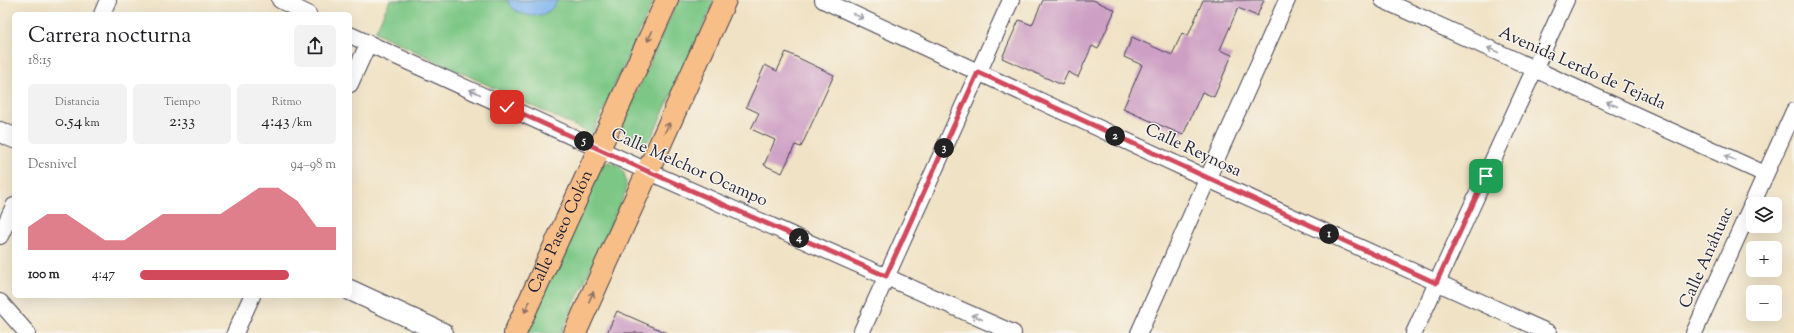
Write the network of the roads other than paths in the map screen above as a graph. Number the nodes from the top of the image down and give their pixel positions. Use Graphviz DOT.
graph roads {
  1 [pos="108,0"];
  2 [pos="280,0"];
  3 [pos="667,0"];
  4 [pos="725,0"];
  5 [pos="822,0"];
  6 [pos="1011,0"];
  7 [pos="1287,0"];
  8 [pos="1383,0"];
  9 [pos="1566,0"];
  10 [pos="103,12"];
  11 [pos="304,12"];
  12 [pos="352,36"];
  13 [pos="368,44"];
  14 [pos="1535,69"];
  15 [pos="978,72"];
  16 [pos="352,80"];
  17 [pos="1794,110"];
  18 [pos="0,132"];
  19 [pos="12,137"];
  20 [pos="599,148"];
  21 [pos="647,171"];
  22 [pos="1765,174"];
  23 [pos="1208,179"];
  24 [pos="12,210"];
  25 [pos="0,236"];
  26 [pos="886,276"];
  27 [pos="1436,283"];
  28 [pos="352,291"];
  29 [pos="251,298"];
  30 [pos="0,302"];
  31 [pos="27,333"];
  32 [pos="235,333"];
  33 [pos="443,333"];
  34 [pos="515,333"];
  35 [pos="575,333"];
  36 [pos="861,333"];
  37 [pos="1013,333"];
  38 [pos="1139,333"];
  39 [pos="1414,333"];
  40 [pos="1549,333"];
  41 [pos="1694,333"];
  1 -- 10 [label="street"];
  2 -- 11 [label="street"];
  3 -- 20 [label="main road, Calle Paseo Colón, one-way"];
  21 -- 4 [label="main road, one-way"];
  5 -- 15 [label="street, Calle Reynosa, one-way"];
  6 -- 15 [label="street"];
  7 -- 23 [label="street"];
  14 -- 8 [label="street, Avenida Lerdo de Tejada, one-way"];
  9 -- 14 [label="street"];
  12 -- 13 [label="street, Calle Melchor Ocampo"];
  13 -- 16 [label="street"];
  20 -- 13 [label="street, Calle Melchor Ocampo, one-way"];
  22 -- 14 [label="street, Avenida Lerdo de Tejada, one-way"];
  14 -- 27 [label="street"];
  15 -- 23 [label="street, Calle Reynosa"];
  15 -- 26 [label="street"];
  17 -- 22 [label="street, Calle Anáhuac"];
  18 -- 19 [label="street"];
  20 -- 21 [label="street, Calle Melchor Ocampo"];
  20 -- 34 [label="main road, Calle Paseo Colón, one-way"];
  21 -- 26 [label="street, Calle Melchor Ocampo"];
  35 -- 21 [label="main road, one-way"];
  22 -- 41 [label="street, Calle Anáhuac"];
  23 -- 27 [label="street, Calle Reynosa"];
  23 -- 38 [label="street"];
  24 -- 25 [label="street"];
  26 -- 36 [label="street"];
  37 -- 26 [label="street, Calle Melchor Ocampo, one-way"];
  27 -- 39 [label="street"];
  27 -- 40 [label="street, Calle Reynosa"];
  28 -- 33 [label="street"];
  29 -- 32 [label="street"];
  30 -- 31 [label="street"];
}
